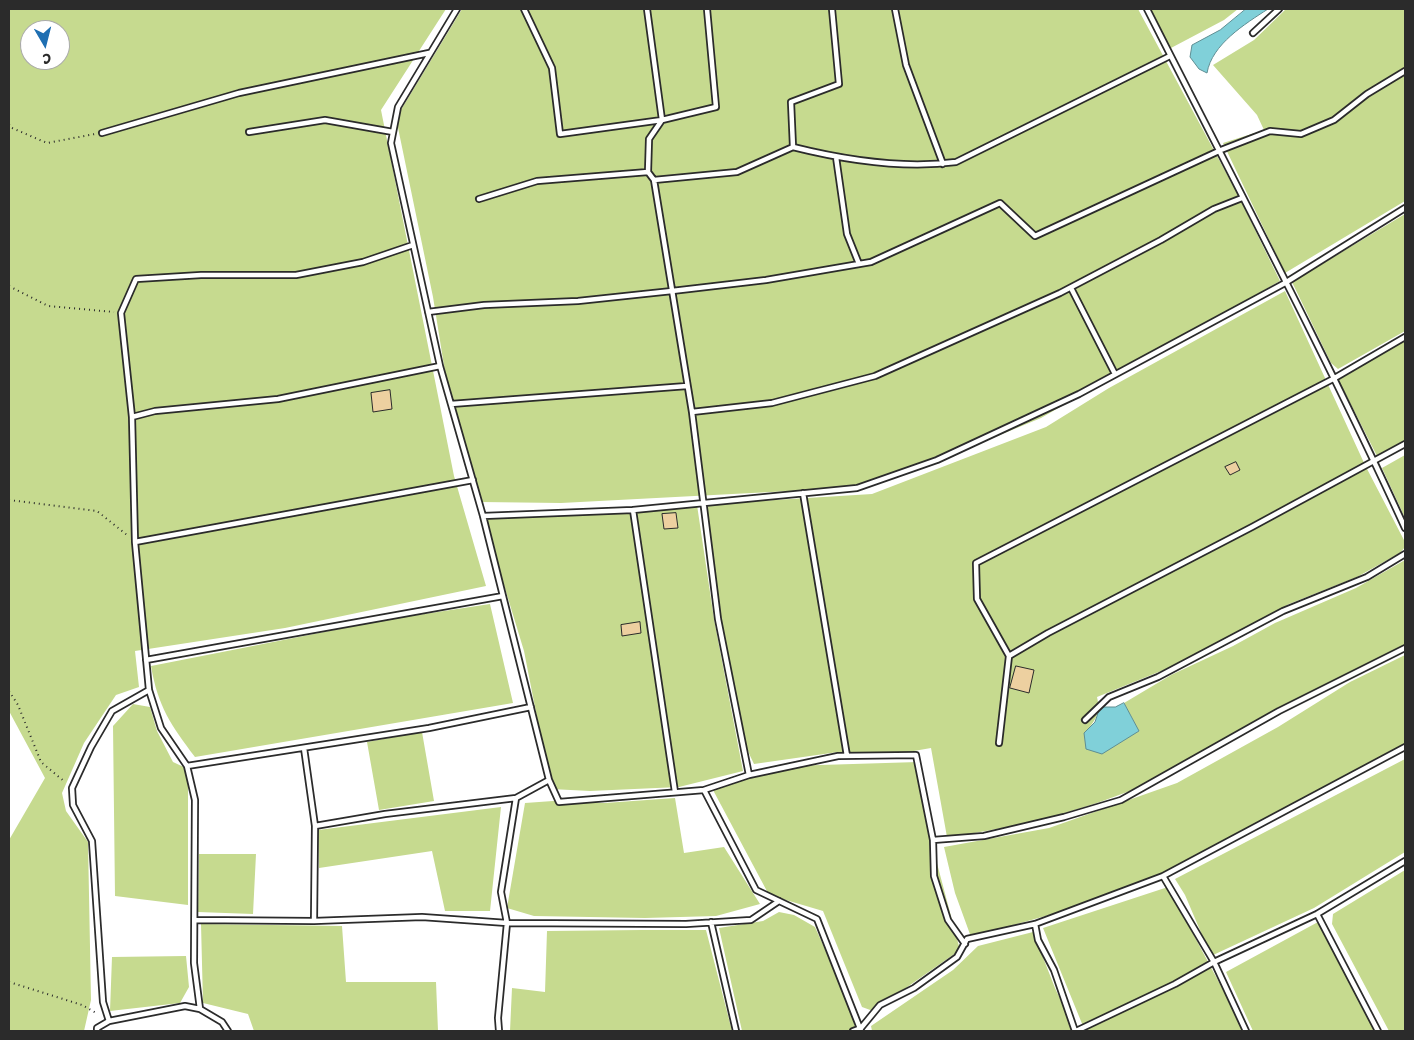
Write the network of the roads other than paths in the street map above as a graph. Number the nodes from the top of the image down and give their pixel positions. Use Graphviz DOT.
graph roads {
  1 [pos="457,9"];
  2 [pos="524,9"];
  3 [pos="647,9"];
  4 [pos="707,9"];
  5 [pos="832,9"];
  6 [pos="895,9"];
  7 [pos="1147,9"];
  8 [pos="1279,9"];
  9 [pos="1253,33"];
  10 [pos="429,53"];
  11 [pos="1170,56"];
  12 [pos="1405,72"];
  13 [pos="662,120"];
  14 [pos="249,132"];
  15 [pos="393,132"];
  16 [pos="102,133"];
  17 [pos="793,147"];
  18 [pos="1221,150"];
  19 [pos="836,158"];
  20 [pos="942,164"];
  21 [pos="648,172"];
  22 [pos="654,180"];
  23 [pos="1242,198"];
  24 [pos="479,199"];
  25 [pos="1405,208"];
  26 [pos="413,245"];
  27 [pos="859,264"];
  28 [pos="1285,283"];
  29 [pos="1071,288"];
  30 [pos="672,291"];
  31 [pos="428,312"];
  32 [pos="1405,336"];
  33 [pos="440,366"];
  34 [pos="1115,374"];
  35 [pos="1333,379"];
  36 [pos="688,386"];
  37 [pos="451,404"];
  38 [pos="692,412"];
  39 [pos="132,417"];
  40 [pos="1405,444"];
  41 [pos="1374,461"];
  42 [pos="473,480"];
  43 [pos="803,493"];
  44 [pos="703,504"];
  45 [pos="633,510"];
  46 [pos="483,516"];
  47 [pos="1405,528"];
  48 [pos="135,542"];
  49 [pos="1405,554"];
  50 [pos="503,596"];
  51 [pos="1405,648"];
  52 [pos="1009,656"];
  53 [pos="146,660"];
  54 [pos="149,690"];
  55 [pos="531,707"];
  56 [pos="1085,720"];
  57 [pos="999,743"];
  58 [pos="1405,747"];
  59 [pos="304,748"];
  60 [pos="847,756"];
  61 [pos="188,766"];
  62 [pos="749,774"];
  63 [pos="549,780"];
  64 [pos="704,790"];
  65 [pos="675,792"];
  66 [pos="516,798"];
  67 [pos="315,826"];
  68 [pos="933,840"];
  69 [pos="1405,861"];
  70 [pos="1163,876"];
  71 [pos="780,901"];
  72 [pos="1317,914"];
  73 [pos="195,920"];
  74 [pos="314,921"];
  75 [pos="507,922"];
  76 [pos="711,922"];
  77 [pos="1035,924"];
  78 [pos="964,944"];
  79 [pos="1214,962"];
  80 [pos="200,1009"];
  81 [pos="109,1021"];
  82 [pos="861,1030"];
  83 [pos="97,1031"];
  84 [pos="228,1031"];
  85 [pos="499,1031"];
  86 [pos="736,1031"];
  87 [pos="853,1031"];
  88 [pos="1075,1031"];
  89 [pos="1246,1031"];
  90 [pos="1378,1031"];
  1 -- 10 [label="lane"];
  2 -- 13 [label="lane"];
  3 -- 13 [label="lane"];
  4 -- 13 [label="lane"];
  5 -- 17 [label="lane"];
  6 -- 20 [label="lane"];
  7 -- 11 [label="lane"];
  8 -- 9 [label="lane"];
  10 -- 15 [label="lane"];
  10 -- 16 [label="lane"];
  11 -- 18 [label="lane"];
  11 -- 20 [label="lane"];
  12 -- 18 [label="lane"];
  13 -- 21 [label="lane"];
  14 -- 15 [label="lane"];
  15 -- 26 [label="lane"];
  17 -- 19 [label="lane"];
  17 -- 22 [label="lane"];
  18 -- 23 [label="lane"];
  18 -- 27 [label="lane"];
  19 -- 20 [label="lane"];
  19 -- 27 [label="lane"];
  21 -- 22 [label="lane"];
  21 -- 24 [label="lane"];
  22 -- 30 [label="lane"];
  23 -- 28 [label="lane"];
  23 -- 29 [label="lane"];
  25 -- 28 [label="lane"];
  26 -- 31 [label="lane"];
  26 -- 39 [label="lane"];
  27 -- 30 [label="lane"];
  28 -- 34 [label="lane"];
  28 -- 35 [label="lane"];
  29 -- 34 [label="lane"];
  29 -- 38 [label="lane"];
  30 -- 31 [label="lane"];
  30 -- 36 [label="lane"];
  31 -- 33 [label="lane"];
  32 -- 35 [label="lane"];
  33 -- 37 [label="lane"];
  33 -- 39 [label="lane"];
  34 -- 43 [label="lane"];
  35 -- 41 [label="lane"];
  35 -- 52 [label="lane"];
  36 -- 37 [label="lane"];
  36 -- 38 [label="lane"];
  37 -- 42 [label="lane"];
  38 -- 44 [label="lane"];
  39 -- 48 [label="lane"];
  40 -- 41 [label="lane"];
  41 -- 47 [label="lane"];
  41 -- 52 [label="lane"];
  42 -- 46 [label="lane"];
  42 -- 48 [label="lane"];
  43 -- 44 [label="lane"];
  43 -- 60 [label="lane"];
  44 -- 45 [label="lane"];
  44 -- 62 [label="lane"];
  45 -- 46 [label="lane"];
  45 -- 65 [label="lane"];
  46 -- 50 [label="lane"];
  48 -- 53 [label="lane"];
  49 -- 56 [label="lane"];
  50 -- 53 [label="lane"];
  50 -- 55 [label="lane"];
  51 -- 68 [label="lane"];
  52 -- 57 [label="lane"];
  53 -- 54 [label="lane"];
  54 -- 61 [label="lane"];
  54 -- 81 [label="lane"];
  55 -- 59 [label="lane"];
  55 -- 63 [label="lane"];
  58 -- 70 [label="lane"];
  59 -- 61 [label="lane"];
  59 -- 67 [label="lane"];
  60 -- 62 [label="lane"];
  60 -- 68 [label="lane"];
  61 -- 73 [label="lane"];
  62 -- 64 [label="lane"];
  63 -- 65 [label="lane"];
  63 -- 66 [label="lane"];
  64 -- 65 [label="lane"];
  64 -- 71 [label="lane"];
  66 -- 67 [label="lane"];
  66 -- 75 [label="lane"];
  67 -- 74 [label="lane"];
  68 -- 78 [label="lane"];
  69 -- 72 [label="lane"];
  70 -- 77 [label="lane"];
  70 -- 79 [label="lane"];
  71 -- 76 [label="lane"];
  71 -- 82 [label="lane"];
  72 -- 79 [label="lane"];
  72 -- 90 [label="lane"];
  73 -- 74 [label="lane"];
  73 -- 80 [label="lane"];
  74 -- 75 [label="lane"];
  75 -- 76 [label="lane"];
  75 -- 85 [label="lane"];
  76 -- 86 [label="lane"];
  77 -- 78 [label="lane"];
  77 -- 88 [label="lane"];
  78 -- 82 [label="lane"];
  79 -- 88 [label="lane"];
  79 -- 89 [label="lane"];
  80 -- 81 [label="lane"];
  80 -- 84 [label="lane"];
  81 -- 83 [label="lane"];
  82 -- 87 [label="lane"];
}
